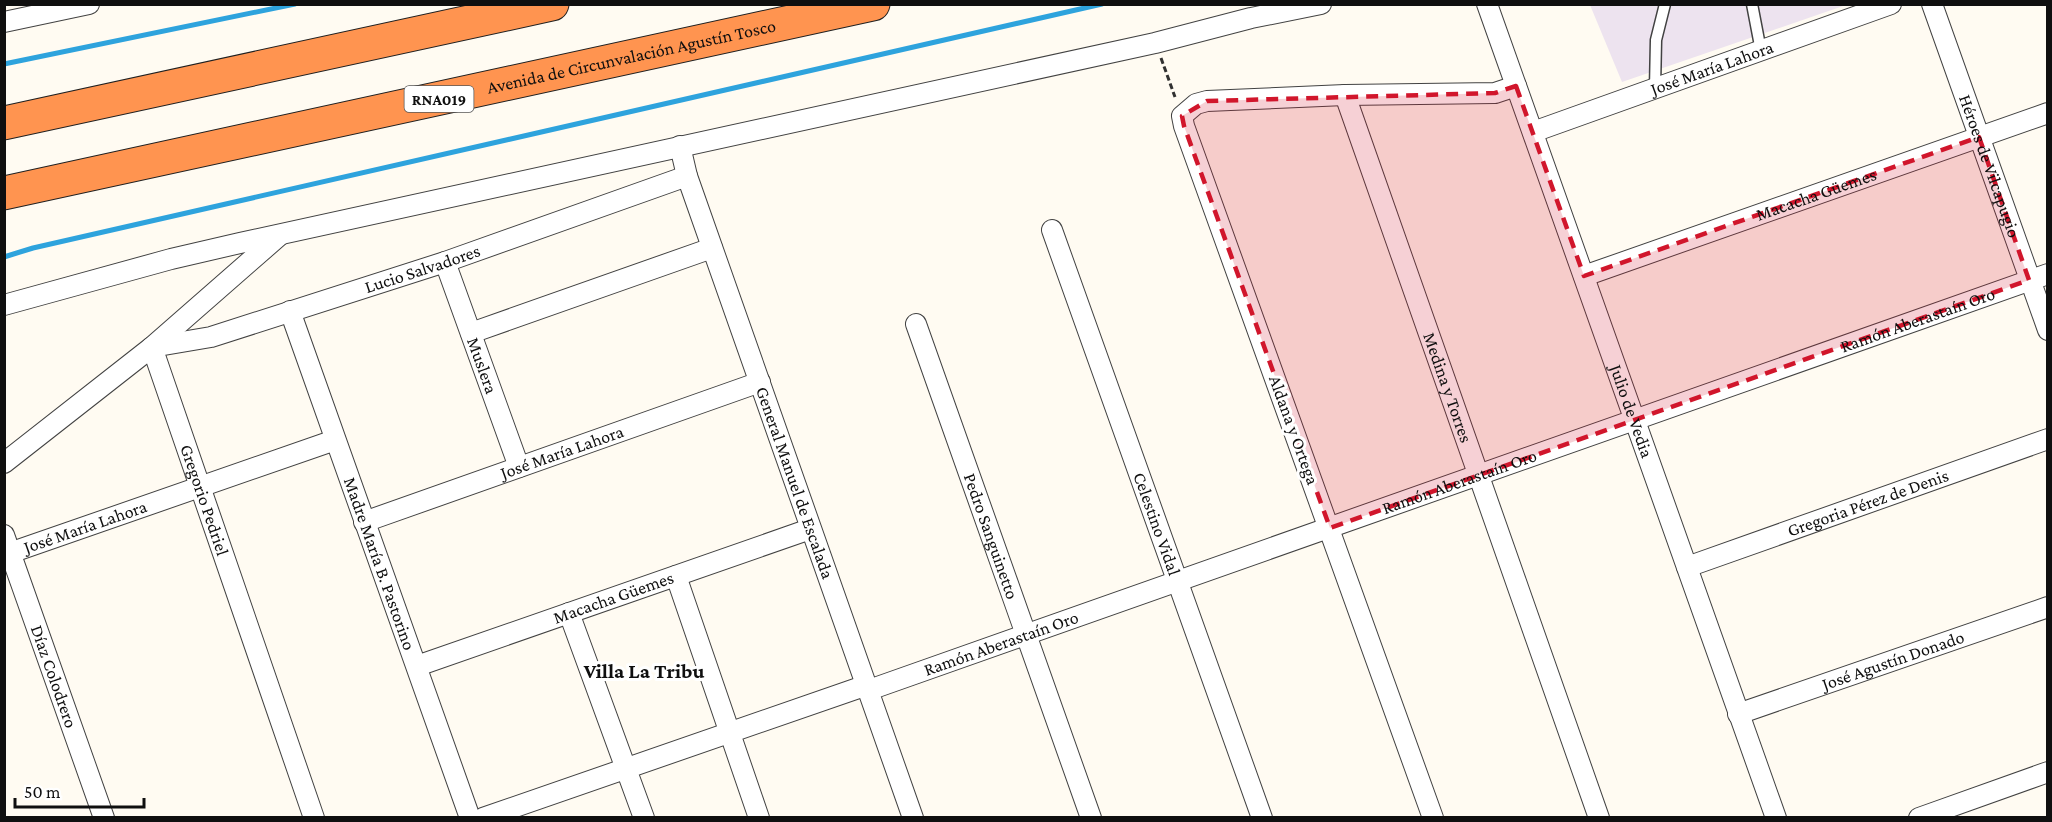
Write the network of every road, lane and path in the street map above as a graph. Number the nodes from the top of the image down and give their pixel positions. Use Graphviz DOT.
graph roads {
  1 [pos="89,4"];
  2 [pos="552,4"];
  3 [pos="873,4"];
  4 [pos="1321,4"];
  5 [pos="1487,4"];
  6 [pos="1665,4"];
  7 [pos="1752,4"];
  8 [pos="1892,4"];
  9 [pos="1932,4"];
  10 [pos="4,22"];
  11 [pos="1155,42"];
  12 [pos="1761,51"];
  13 [pos="1516,86"];
  14 [pos="1655,88"];
  15 [pos="1345,95"];
  16 [pos="58,111"];
  17 [pos="2048,113"];
  18 [pos="371,114"];
  19 [pos="4,115"];
  20 [pos="1182,116"];
  21 [pos="4,123"];
  22 [pos="1533,132"];
  23 [pos="1979,137"];
  24 [pos="680,146"];
  25 [pos="687,176"];
  26 [pos="4,193"];
  27 [pos="4,214"];
  28 [pos="1052,230"];
  29 [pos="282,233"];
  30 [pos="712,248"];
  31 [pos="444,262"];
  32 [pos="1584,276"];
  33 [pos="2038,277"];
  34 [pos="4,305"];
  35 [pos="290,311"];
  36 [pos="916,324"];
  37 [pos="2048,330"];
  38 [pos="471,333"];
  39 [pos="152,346"];
  40 [pos="760,382"];
  41 [pos="1634,419"];
  42 [pos="2048,439"];
  43 [pos="335,440"];
  44 [pos="4,463"];
  45 [pos="519,467"];
  46 [pos="1477,476"];
  47 [pos="200,486"];
  48 [pos="364,522"];
  49 [pos="1330,528"];
  50 [pos="810,529"];
  51 [pos="7,548"];
  52 [pos="1688,567"];
  53 [pos="676,576"];
  54 [pos="1177,582"];
  55 [pos="2048,607"];
  56 [pos="569,613"];
  57 [pos="1025,635"];
  58 [pos="417,666"];
  59 [pos="868,688"];
  60 [pos="1738,714"];
  61 [pos="730,733"];
  62 [pos="626,768"];
  63 [pos="2048,772"];
  64 [pos="469,816"];
  65 [pos="104,818"];
  66 [pos="314,818"];
  67 [pos="644,818"];
  68 [pos="759,818"];
  69 [pos="914,818"];
  70 [pos="1091,818"];
  71 [pos="1262,818"];
  72 [pos="1433,818"];
  73 [pos="1599,818"];
  74 [pos="1776,818"];
  75 [pos="1919,818"];
  1 -- 10 [label="street"];
  2 -- 16 [label="highway"];
  3 -- 18 [label="highway, Avenida de Circunvalación Agustín Tosco / RNA019"];
  4 -- 11 [label="street"];
  5 -- 13 [label="street, Julio de Vedia"];
  6 -- 14 [label="lane"];
  7 -- 12 [label="lane"];
  8 -- 12 [label="street, José María Lahora"];
  9 -- 23 [label="street, Héroes de Vilcapugio"];
  11 -- 20 [label="path"];
  11 -- 24 [label="street"];
  12 -- 14 [label="street, José María Lahora"];
  13 -- 15 [label="street"];
  13 -- 22 [label="street, Julio de Vedia"];
  14 -- 22 [label="street, José María Lahora"];
  15 -- 20 [label="street"];
  15 -- 46 [label="street, Medina y Torres"];
  16 -- 19 [label="highway"];
  16 -- 21 [label="highway"];
  17 -- 23 [label="street, Macacha Güemes"];
  18 -- 26 [label="highway, Avenida de Circunvalación Agustín Tosco / RNA019"];
  18 -- 27 [label="highway"];
  20 -- 49 [label="street, Aldana y Ortega"];
  22 -- 32 [label="street, Julio de Vedia"];
  23 -- 32 [label="street, Macacha Güemes"];
  23 -- 33 [label="street, Héroes de Vilcapugio"];
  24 -- 25 [label="street, General Manuel de Escalada"];
  24 -- 29 [label="street"];
  25 -- 30 [label="street, General Manuel de Escalada"];
  25 -- 31 [label="street, Lucio Salvadores"];
  28 -- 54 [label="street, Celestino Vidal"];
  29 -- 34 [label="street"];
  29 -- 39 [label="street"];
  30 -- 38 [label="street"];
  30 -- 40 [label="street, General Manuel de Escalada"];
  31 -- 35 [label="street, Lucio Salvadores"];
  31 -- 38 [label="street, Muslera"];
  32 -- 41 [label="street, Julio de Vedia"];
  33 -- 37 [label="street, Héroes de Vilcapugio"];
  33 -- 41 [label="street, Ramón Aberastaín Oro"];
  35 -- 39 [label="street, Lucio Salvadores"];
  35 -- 43 [label="street, Madre María B. Pastorino"];
  36 -- 57 [label="street, Pedro Sanguinetto"];
  38 -- 45 [label="street, Muslera"];
  39 -- 44 [label="street"];
  39 -- 47 [label="street, Gregorio Pedriel"];
  40 -- 45 [label="street, José María Lahora"];
  40 -- 50 [label="street, General Manuel de Escalada"];
  41 -- 46 [label="street, Ramón Aberastaín Oro"];
  41 -- 52 [label="street, Julio de Vedia"];
  42 -- 52 [label="street, Gregoria Pérez de Denis"];
  43 -- 47 [label="street, José María Lahora"];
  43 -- 48 [label="street, Madre María B. Pastorino"];
  45 -- 48 [label="street, José María Lahora"];
  46 -- 49 [label="street, Ramón Aberastaín Oro"];
  46 -- 73 [label="street, Medina y Torres"];
  47 -- 51 [label="street, José María Lahora"];
  47 -- 66 [label="street, Gregorio Pedriel"];
  48 -- 58 [label="street, Madre María B. Pastorino"];
  49 -- 54 [label="street, Ramón Aberastaín Oro"];
  49 -- 72 [label="street, Aldana y Ortega"];
  50 -- 53 [label="street, Macacha Güemes"];
  50 -- 59 [label="street, General Manuel de Escalada"];
  51 -- 65 [label="street, Díaz Colodrero"];
  52 -- 60 [label="street, Julio de Vedia"];
  53 -- 56 [label="street, Macacha Güemes"];
  53 -- 61 [label="street"];
  54 -- 57 [label="street, Ramón Aberastaín Oro"];
  54 -- 71 [label="street, Celestino Vidal"];
  55 -- 60 [label="street, José Agustín Donado"];
  56 -- 58 [label="street, Macacha Güemes"];
  56 -- 62 [label="street"];
  57 -- 59 [label="street, Ramón Aberastaín Oro"];
  57 -- 70 [label="street, Pedro Sanguinetto"];
  58 -- 64 [label="street, Madre María B. Pastorino"];
  59 -- 61 [label="street, Ramón Aberastaín Oro"];
  59 -- 69 [label="street, General Manuel de Escalada"];
  60 -- 74 [label="street, Julio de Vedia"];
  61 -- 62 [label="street, Ramón Aberastaín Oro"];
  61 -- 68 [label="street"];
  62 -- 64 [label="street, Ramón Aberastaín Oro"];
  62 -- 67 [label="street"];
  63 -- 75 [label="street"];
}
